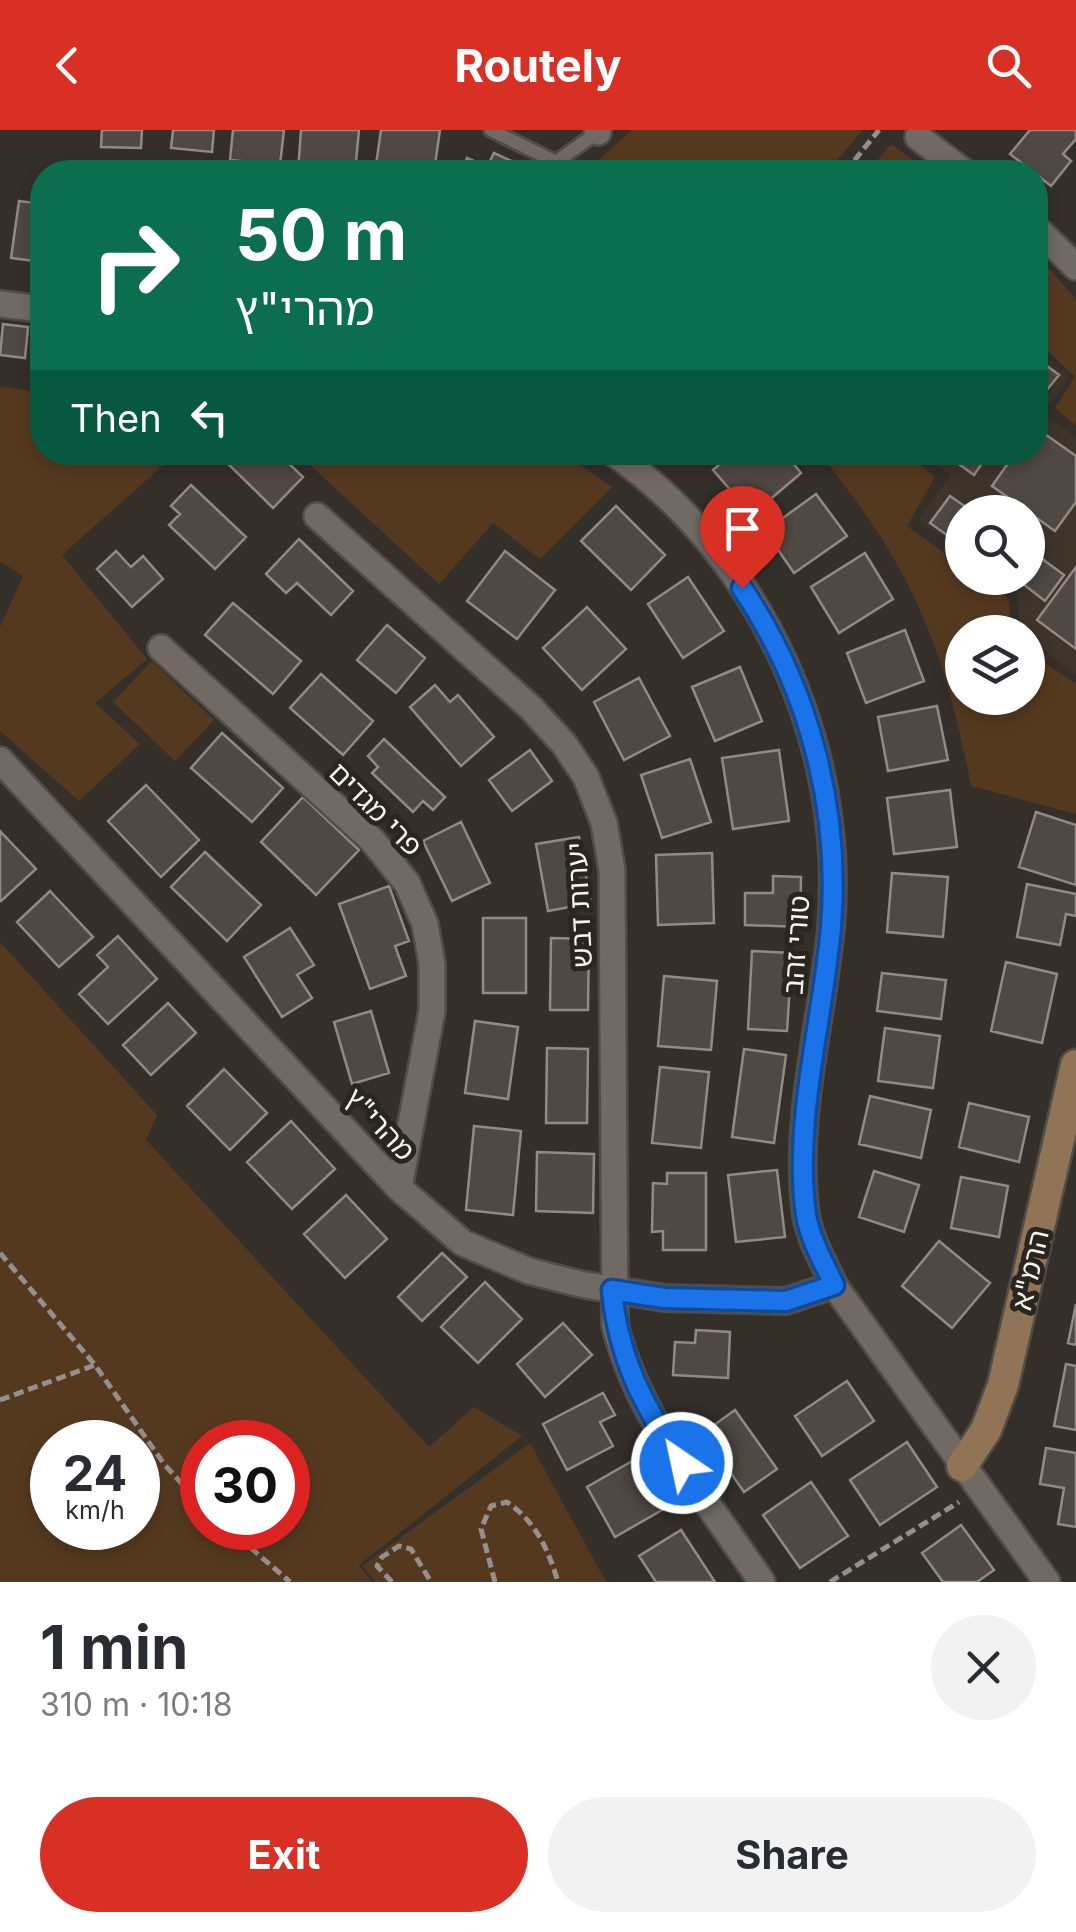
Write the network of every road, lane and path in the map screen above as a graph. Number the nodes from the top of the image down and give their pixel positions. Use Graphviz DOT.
graph roads {
  1 [pos="491,130"];
  2 [pos="879,130"];
  3 [pos="597,131"];
  4 [pos="918,137"];
  5 [pos="552,160"];
  6 [pos="559,160"];
  7 [pos="854,160"];
  8 [pos="948,160"];
  9 [pos="1048,240"];
  10 [pos="1076,266"];
  11 [pos="0,304"];
  12 [pos="30,308"];
  13 [pos="627,465"];
  14 [pos="317,516"];
  15 [pos="161,648"];
  16 [pos="0,760"];
  17 [pos="1076,1065"];
  18 [pos="399,1188"];
  19 [pos="0,1253"];
  20 [pos="834,1285"];
  21 [pos="612,1290"];
  22 [pos="95,1365"];
  23 [pos="0,1400"];
  24 [pos="970,1478"];
  25 [pos="180,1482"];
  26 [pos="253,1550"];
  27 [pos="290,1582"];
  28 [pos="392,1582"];
  29 [pos="431,1582"];
  30 [pos="495,1582"];
  31 [pos="558,1582"];
  32 [pos="762,1582"];
  33 [pos="830,1582"];
  34 [pos="1047,1582"];
  1 -- 5 [label="lane"];
  2 -- 7 [label="path"];
  3 -- 6 [label="lane"];
  4 -- 8 [label="street"];
  9 -- 10 [label="street"];
  11 -- 12 [label="street"];
  13 -- 20 [label="street, טורי זהב"];
  14 -- 21 [label="street, יערות דבש"];
  15 -- 18 [label="street, פרי מגדים"];
  16 -- 18 [label="street, מהרי\"ץ"];
  17 -- 24 [label="street, הרמ\"א"];
  18 -- 21 [label="street, מהרי\"ץ"];
  19 -- 22 [label="path"];
  20 -- 21 [label="street, מהרי\"ץ"];
  20 -- 24 [label="street, טורי זהב"];
  21 -- 32 [label="street, יערות דבש"];
  22 -- 23 [label="path"];
  22 -- 25 [label="path"];
  24 -- 33 [label="path"];
  24 -- 34 [label="street, טורי זהב"];
  26 -- 27 [label="path"];
  28 -- 29 [label="path"];
  30 -- 31 [label="path"];
}
